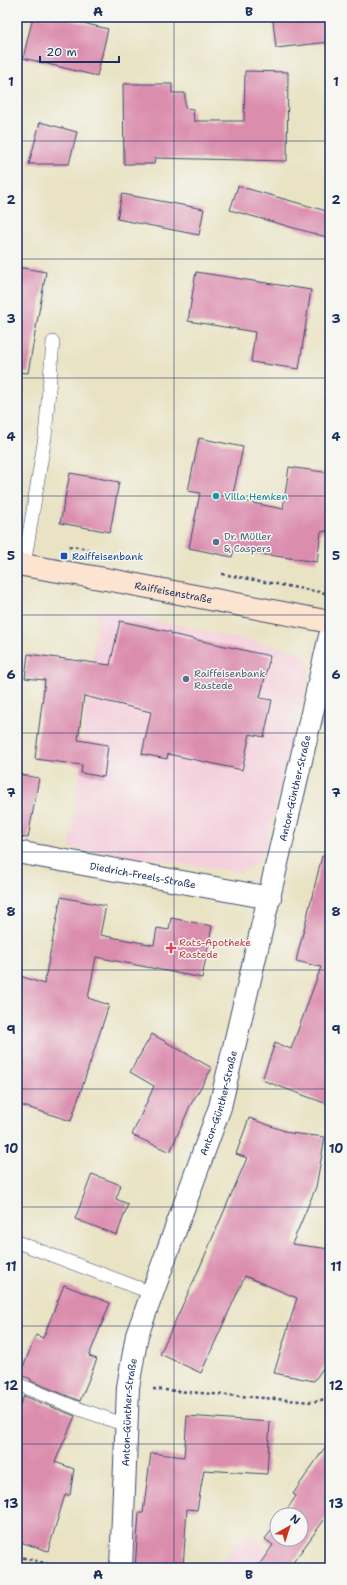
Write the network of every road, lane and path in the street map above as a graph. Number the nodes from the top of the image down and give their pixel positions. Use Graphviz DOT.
graph roads {
  1 [pos="54,342"];
  2 [pos="20,565"];
  3 [pos="330,622"];
  4 [pos="330,636"];
  5 [pos="17,852"];
  6 [pos="270,898"];
  7 [pos="17,1242"];
  8 [pos="152,1293"];
  9 [pos="17,1384"];
  10 [pos="128,1387"];
  11 [pos="330,1398"];
  12 [pos="126,1425"];
  13 [pos="17,1556"];
  14 [pos="64,1568"];
  15 [pos="121,1568"];
  1 -- 2 [label="lane"];
  2 -- 3 [label="street, Raiffeisenstraße"];
  4 -- 6 [label="street, Anton-Günther-Straße"];
  5 -- 6 [label="street, Diedrich-Freels-Straße"];
  6 -- 8 [label="street, Anton-Günther-Straße"];
  7 -- 8 [label="lane"];
  8 -- 10 [label="street, Anton-Günther-Straße"];
  9 -- 12 [label="lane"];
  10 -- 11 [label="path"];
  10 -- 12 [label="street, Anton-Günther-Straße"];
  12 -- 15 [label="street, Anton-Günther-Straße"];
  13 -- 14 [label="path"];
}
